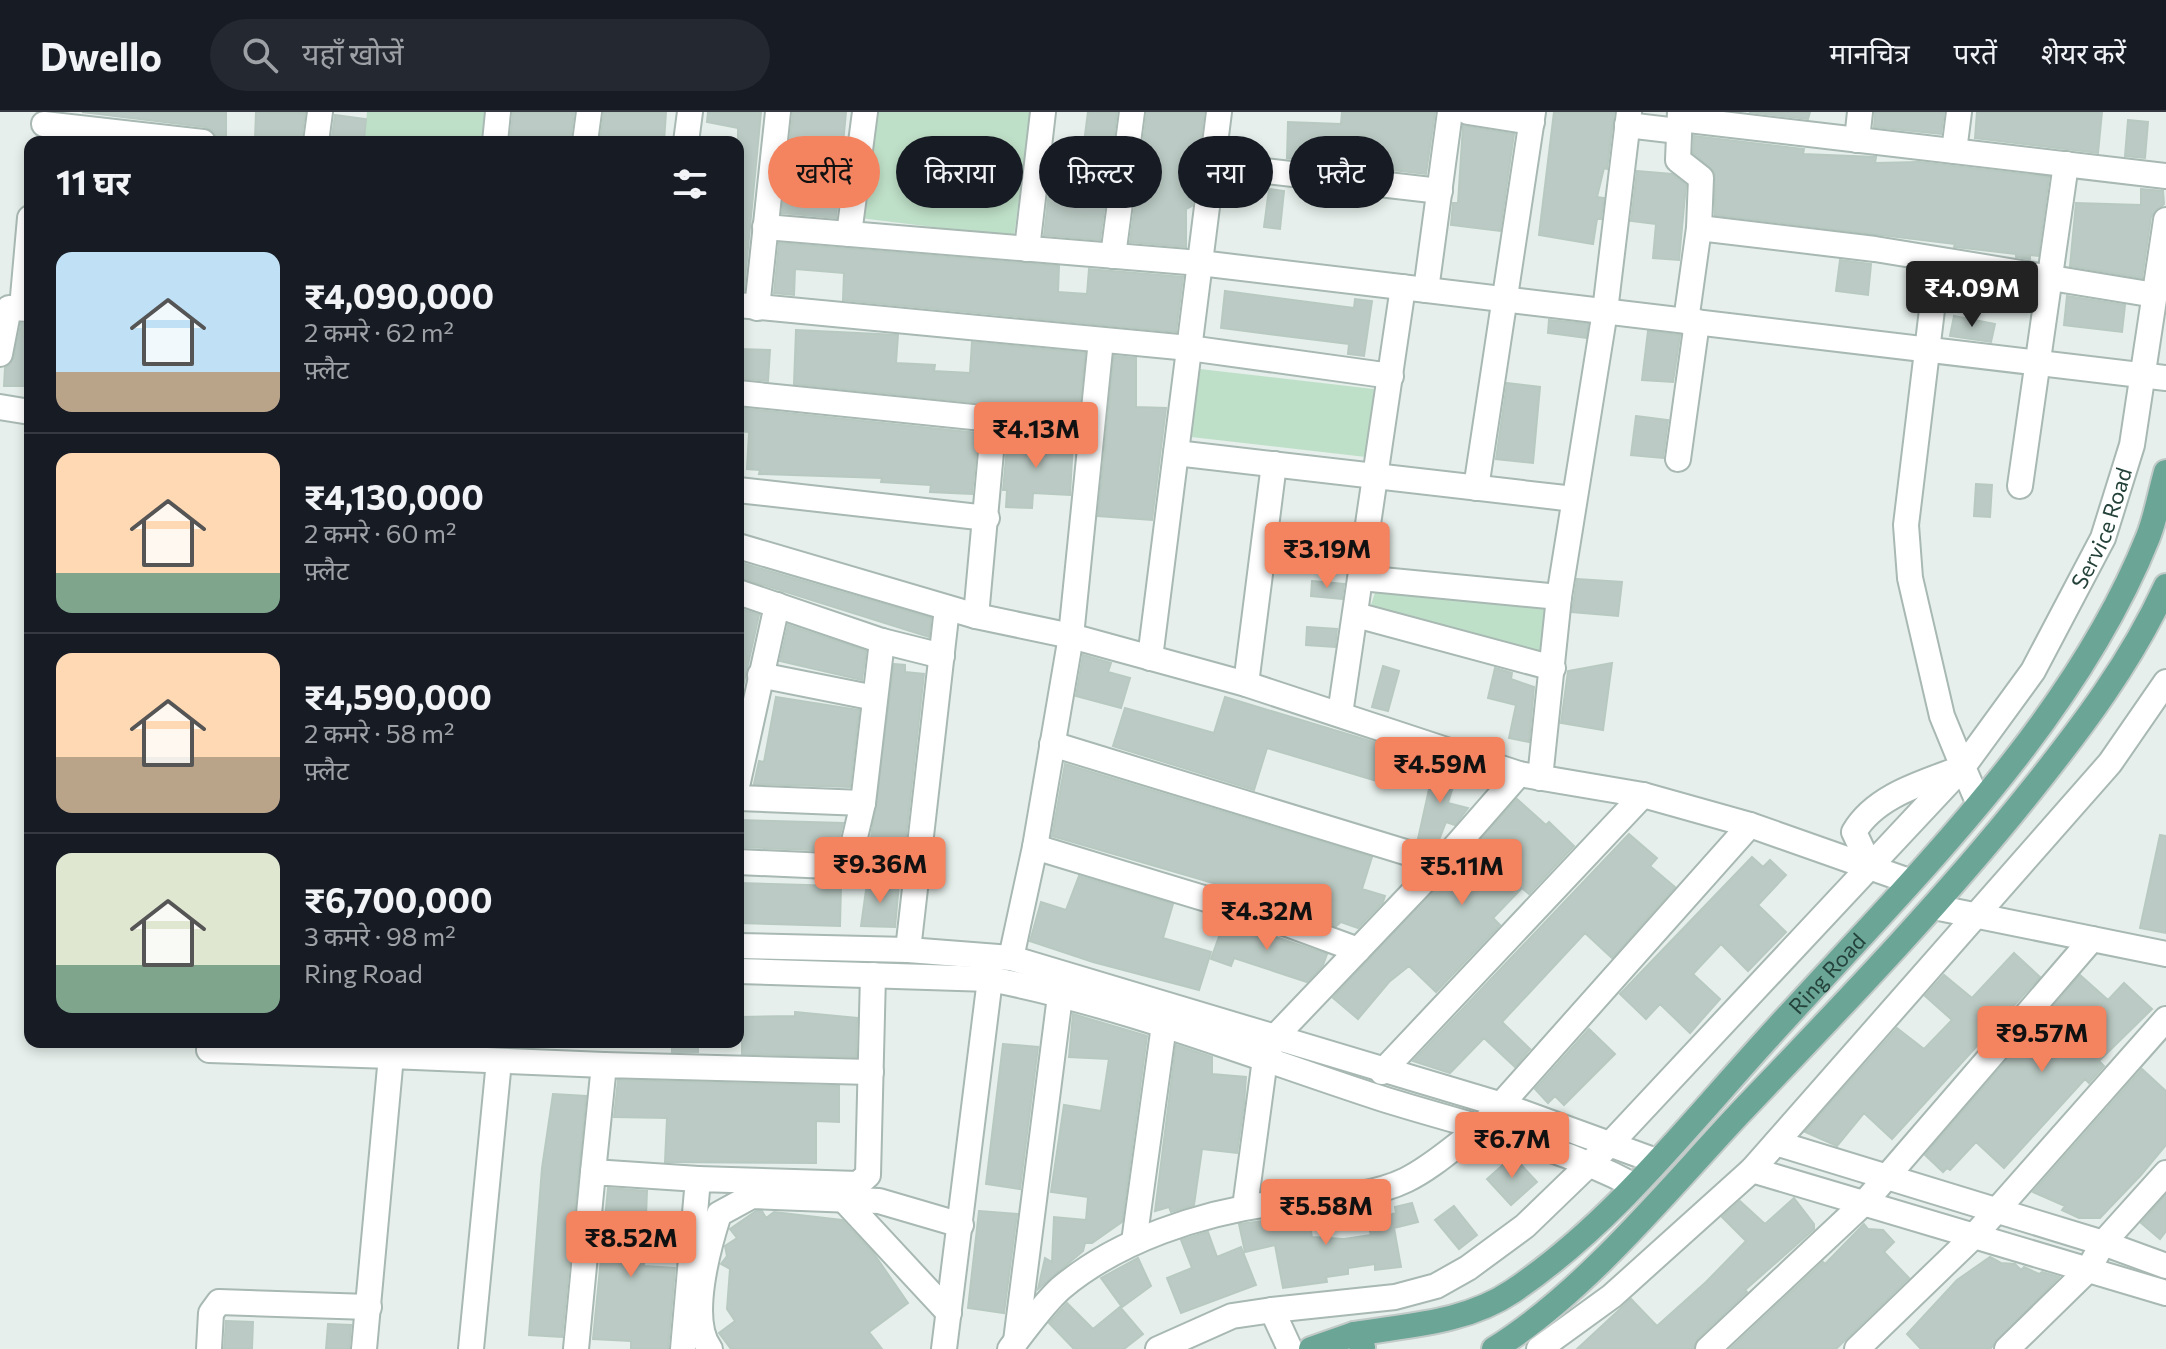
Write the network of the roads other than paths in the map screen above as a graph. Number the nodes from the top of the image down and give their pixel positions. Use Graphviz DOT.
graph roads {
  1 [pos="320,112"];
  2 [pos="498,112"];
  3 [pos="589,112"];
  4 [pos="690,112"];
  5 [pos="778,112"];
  6 [pos="865,112"];
  7 [pos="1043,112"];
  8 [pos="1132,112"];
  9 [pos="1219,112"];
  10 [pos="1450,112"];
  11 [pos="1468,112"];
  12 [pos="1860,112"];
  13 [pos="1959,112"];
  14 [pos="1533,117"];
  15 [pos="1628,118"];
  16 [pos="1679,121"];
  17 [pos="43,126"];
  18 [pos="143,136"];
  19 [pos="317,136"];
  20 [pos="496,136"];
  21 [pos="586,136"];
  22 [pos="687,136"];
  23 [pos="1216,136"];
  24 [pos="1857,140"];
  25 [pos="1954,151"];
  26 [pos="2066,164"];
  27 [pos="1273,172"];
  28 [pos="2166,176"];
  29 [pos="1440,191"];
  30 [pos="1207,208"];
  31 [pos="2166,220"];
  32 [pos="765,227"];
  33 [pos="1699,228"];
  34 [pos="849,234"];
  35 [pos="1027,249"];
  36 [pos="1113,256"];
  37 [pos="1938,260"];
  38 [pos="1200,263"];
  39 [pos="2047,279"];
  40 [pos="1415,288"];
  41 [pos="2155,295"];
  42 [pos="1503,299"];
  43 [pos="748,306"];
  44 [pos="24,308"];
  45 [pos="1605,311"];
  46 [pos="1692,321"];
  47 [pos="1101,340"];
  48 [pos="1189,348"];
  49 [pos="1928,349"];
  50 [pos="0,354"];
  51 [pos="2038,362"];
  52 [pos="1391,376"];
  53 [pos="2154,376"];
  54 [pos="744,394"];
  55 [pos="0,407"];
  56 [pos="24,411"];
  57 [pos="994,419"];
  58 [pos="1090,429"];
  59 [pos="1176,453"];
  60 [pos="1678,459"];
  61 [pos="1274,464"];
  62 [pos="2166,472"];
  63 [pos="1374,476"];
  64 [pos="2020,486"];
  65 [pos="1476,488"];
  66 [pos="744,491"];
  67 [pos="1574,499"];
  68 [pos="987,518"];
  69 [pos="744,548"];
  70 [pos="1361,578"];
  71 [pos="2166,586"];
  72 [pos="744,594"];
  73 [pos="1559,597"];
  74 [pos="777,605"];
  75 [pos="947,608"];
  76 [pos="1356,615"];
  77 [pos="976,616"];
  78 [pos="1071,636"];
  79 [pos="882,641"];
  80 [pos="942,656"];
  81 [pos="1150,658"];
  82 [pos="1553,668"];
  83 [pos="760,675"];
  84 [pos="2166,682"];
  85 [pos="1246,684"];
  86 [pos="875,698"];
  87 [pos="1340,714"];
  88 [pos="1052,744"];
  89 [pos="744,753"];
  90 [pos="1963,767"];
  91 [pos="1530,776"];
  92 [pos="1643,795"];
  93 [pos="744,798"];
  94 [pos="1978,802"];
  95 [pos="863,803"];
  96 [pos="2005,823"];
  97 [pos="1750,825"];
  98 [pos="1035,847"];
  99 [pos="744,862"];
  100 [pos="1441,863"];
  101 [pos="848,867"];
  102 [pos="1871,868"];
  103 [pos="917,870"];
  104 [pos="1909,881"];
  105 [pos="1934,907"];
  106 [pos="1978,916"];
  107 [pos="2092,939"];
  108 [pos="744,946"];
  109 [pos="904,950"];
  110 [pos="1358,950"];
  111 [pos="2166,954"];
  112 [pos="1011,958"];
  113 [pos="744,971"];
  114 [pos="873,975"];
  115 [pos="898,976"];
  116 [pos="990,979"];
  117 [pos="1060,996"];
  118 [pos="2166,1019"];
  119 [pos="1164,1025"];
  120 [pos="392,1049"];
  121 [pos="1270,1049"];
  122 [pos="209,1050"];
  123 [pos="499,1061"];
  124 [pos="604,1065"];
  125 [pos="871,1072"];
  126 [pos="1382,1072"];
  127 [pos="1502,1105"];
  128 [pos="1481,1127"];
  129 [pos="1612,1142"];
  130 [pos="1776,1143"];
  131 [pos="1656,1161"];
  132 [pos="1590,1164"];
  133 [pos="1752,1170"];
  134 [pos="593,1172"];
  135 [pos="2166,1173"];
  136 [pos="1886,1177"];
  137 [pos="698,1179"];
  138 [pos="1633,1185"];
  139 [pos="844,1200"];
  140 [pos="1865,1202"];
  141 [pos="1245,1207"];
  142 [pos="1993,1211"];
  143 [pos="961,1225"];
  144 [pos="1974,1236"];
  145 [pos="1134,1242"];
  146 [pos="2103,1243"];
  147 [pos="2166,1266"];
  148 [pos="2088,1270"];
  149 [pos="2166,1293"];
  150 [pos="369,1307"];
  151 [pos="1272,1310"];
  152 [pos="949,1313"];
  153 [pos="1359,1342"];
  154 [pos="1013,1345"];
  155 [pos="209,1349"];
  156 [pos="364,1349"];
  157 [pos="471,1349"];
  158 [pos="576,1349"];
  159 [pos="683,1349"];
  160 [pos="710,1349"];
  161 [pos="944,1349"];
  162 [pos="1158,1349"];
  163 [pos="1290,1349"];
  164 [pos="1311,1349"];
  165 [pos="1494,1349"];
  166 [pos="1539,1349"];
  167 [pos="1708,1349"];
  168 [pos="1857,1349"];
  169 [pos="2007,1349"];
  1 -- 19 [label="street"];
  2 -- 20 [label="street"];
  3 -- 21 [label="street"];
  4 -- 22 [label="street"];
  5 -- 32 [label="street"];
  6 -- 34 [label="street"];
  7 -- 35 [label="street"];
  8 -- 36 [label="street"];
  9 -- 23 [label="street"];
  10 -- 29 [label="street"];
  11 -- 14 [label="street"];
  12 -- 24 [label="street"];
  13 -- 25 [label="street"];
  14 -- 42 [label="street"];
  15 -- 16 [label="street"];
  15 -- 45 [label="street"];
  16 -- 24 [label="street"];
  16 -- 33 [label="street"];
  17 -- 18 [label="street"];
  24 -- 25 [label="street"];
  25 -- 26 [label="street"];
  26 -- 28 [label="street"];
  26 -- 39 [label="street"];
  27 -- 29 [label="street"];
  29 -- 40 [label="street"];
  30 -- 38 [label="street"];
  31 -- 41 [label="street, Service Road"];
  32 -- 34 [label="street"];
  32 -- 43 [label="street"];
  33 -- 37 [label="street"];
  33 -- 46 [label="street"];
  34 -- 35 [label="street"];
  35 -- 36 [label="street"];
  36 -- 38 [label="street"];
  37 -- 39 [label="street"];
  37 -- 49 [label="street"];
  38 -- 40 [label="street"];
  38 -- 48 [label="street"];
  39 -- 41 [label="street"];
  39 -- 51 [label="street"];
  40 -- 42 [label="street"];
  40 -- 52 [label="street"];
  41 -- 53 [label="street, Service Road"];
  42 -- 45 [label="street"];
  42 -- 65 [label="street"];
  43 -- 47 [label="street"];
  44 -- 50 [label="street"];
  45 -- 46 [label="street"];
  45 -- 67 [label="street"];
  46 -- 49 [label="street"];
  46 -- 60 [label="street"];
  47 -- 48 [label="street"];
  47 -- 58 [label="street"];
  48 -- 52 [label="street"];
  48 -- 59 [label="street"];
  49 -- 51 [label="street"];
  49 -- 90 [label="street"];
  51 -- 53 [label="street"];
  51 -- 64 [label="street"];
  52 -- 63 [label="street"];
  53 -- 90 [label="street, Service Road"];
  54 -- 57 [label="street"];
  55 -- 56 [label="street"];
  57 -- 58 [label="street"];
  57 -- 68 [label="street"];
  58 -- 78 [label="street"];
  59 -- 61 [label="street"];
  59 -- 81 [label="street"];
  61 -- 63 [label="street"];
  61 -- 85 [label="street"];
  62 -- 94 [label="main road, Ring Road"];
  63 -- 65 [label="street"];
  63 -- 70 [label="street"];
  65 -- 67 [label="street"];
  66 -- 68 [label="street"];
  67 -- 73 [label="street"];
  68 -- 77 [label="street"];
  69 -- 75 [label="street"];
  70 -- 73 [label="street"];
  70 -- 76 [label="street"];
  71 -- 96 [label="main road, Ring Road"];
  72 -- 74 [label="street"];
  73 -- 82 [label="street"];
  74 -- 79 [label="street"];
  74 -- 83 [label="street"];
  75 -- 77 [label="street"];
  75 -- 80 [label="street"];
  76 -- 82 [label="street"];
  76 -- 87 [label="street"];
  77 -- 78 [label="street"];
  78 -- 81 [label="street"];
  78 -- 88 [label="street"];
  79 -- 80 [label="street"];
  79 -- 86 [label="street"];
  80 -- 103 [label="street"];
  81 -- 85 [label="street"];
  82 -- 91 [label="street"];
  83 -- 86 [label="street"];
  83 -- 89 [label="street"];
  84 -- 106 [label="street"];
  85 -- 87 [label="street"];
  86 -- 95 [label="street"];
  87 -- 91 [label="street"];
  88 -- 98 [label="street"];
  88 -- 100 [label="street"];
  90 -- 94 [label="street"];
  90 -- 102 [label="street, Service Road"];
  90 -- 102 [label="street"];
  91 -- 92 [label="street"];
  91 -- 100 [label="street"];
  92 -- 97 [label="street"];
  92 -- 126 [label="street"];
  93 -- 95 [label="street"];
  94 -- 96 [label="main road"];
  94 -- 104 [label="main road, Ring Road"];
  95 -- 101 [label="street"];
  96 -- 105 [label="main road, Ring Road"];
  97 -- 102 [label="street"];
  97 -- 127 [label="street"];
  98 -- 110 [label="street"];
  98 -- 112 [label="street"];
  99 -- 101 [label="street"];
  100 -- 110 [label="street"];
  101 -- 103 [label="street"];
  102 -- 104 [label="street"];
  102 -- 129 [label="street, Service Road"];
  103 -- 109 [label="street"];
  104 -- 131 [label="main road, Ring Road"];
  105 -- 106 [label="street"];
  105 -- 165 [label="main road, Ring Road"];
  106 -- 107 [label="street"];
  106 -- 130 [label="street"];
  107 -- 111 [label="street"];
  107 -- 136 [label="street"];
  108 -- 109 [label="street"];
  109 -- 112 [label="street"];
  109 -- 115 [label="street"];
  110 -- 121 [label="street"];
  112 -- 121 [label="street"];
  113 -- 114 [label="street"];
  114 -- 115 [label="street"];
  114 -- 125 [label="street"];
  115 -- 116 [label="street"];
  116 -- 117 [label="street"];
  116 -- 143 [label="street"];
  117 -- 119 [label="street"];
  117 -- 154 [label="street"];
  118 -- 142 [label="street"];
  119 -- 121 [label="street"];
  119 -- 145 [label="street"];
  120 -- 122 [label="street"];
  120 -- 123 [label="street"];
  120 -- 150 [label="street"];
  121 -- 126 [label="street"];
  121 -- 128 [label="street"];
  121 -- 141 [label="street"];
  123 -- 124 [label="street"];
  123 -- 157 [label="street"];
  124 -- 125 [label="street"];
  124 -- 134 [label="street"];
  125 -- 137 [label="street"];
  126 -- 127 [label="street"];
  127 -- 128 [label="street"];
  127 -- 129 [label="street"];
  128 -- 132 [label="street"];
  128 -- 141 [label="street"];
  129 -- 131 [label="street"];
  129 -- 132 [label="street, Service Road"];
  130 -- 133 [label="street"];
  130 -- 136 [label="street"];
  131 -- 138 [label="main road, Ring Road"];
  132 -- 138 [label="street"];
  132 -- 151 [label="street, Service Road"];
  133 -- 140 [label="street"];
  133 -- 166 [label="street"];
  134 -- 137 [label="street"];
  134 -- 158 [label="street"];
  135 -- 146 [label="street"];
  136 -- 140 [label="street"];
  136 -- 142 [label="street"];
  137 -- 159 [label="street"];
  138 -- 153 [label="main road, Ring Road"];
  139 -- 143 [label="street"];
  139 -- 152 [label="street"];
  139 -- 160 [label="street"];
  140 -- 144 [label="street"];
  140 -- 167 [label="street"];
  141 -- 145 [label="street"];
  142 -- 144 [label="street"];
  142 -- 146 [label="street"];
  143 -- 152 [label="street"];
  144 -- 148 [label="street"];
  144 -- 168 [label="street"];
  145 -- 154 [label="street"];
  146 -- 147 [label="street"];
  146 -- 148 [label="street"];
  148 -- 149 [label="street"];
  148 -- 169 [label="street"];
  150 -- 155 [label="street"];
  150 -- 156 [label="street"];
  151 -- 162 [label="street, Service Road"];
  151 -- 163 [label="street"];
  152 -- 161 [label="street"];
  153 -- 164 [label="main road, Ring Road"];
}
